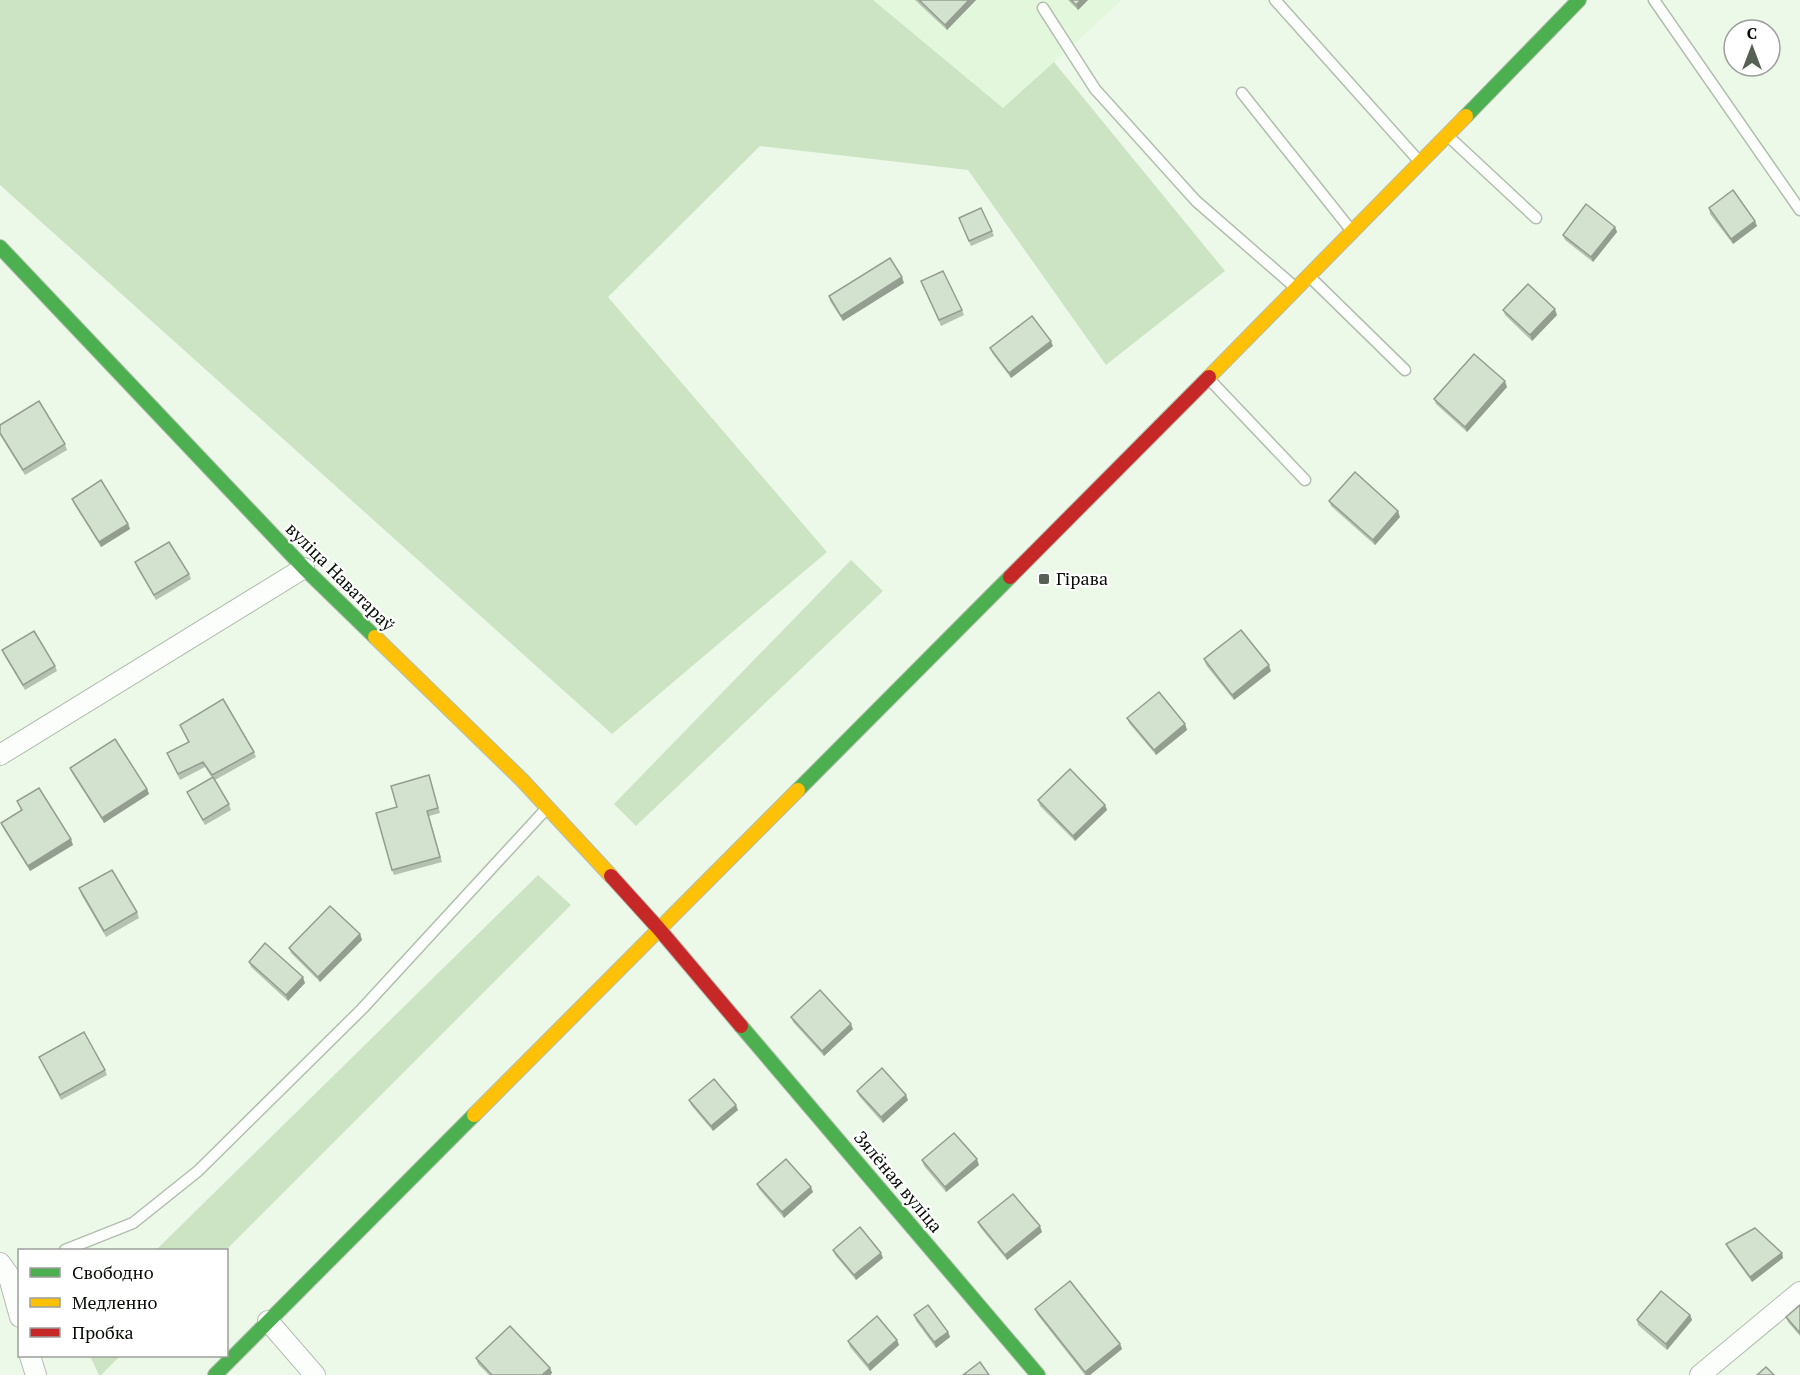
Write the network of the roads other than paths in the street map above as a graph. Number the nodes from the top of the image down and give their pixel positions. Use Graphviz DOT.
graph roads {
  1 [pos="1275,0"];
  2 [pos="1579,0"];
  3 [pos="1654,0"];
  4 [pos="1043,8"];
  5 [pos="1242,93"];
  6 [pos="1448,136"];
  7 [pos="1421,163"];
  8 [pos="1800,210"];
  9 [pos="1536,218"];
  10 [pos="1353,233"];
  11 [pos="0,247"];
  12 [pos="1309,277"];
  13 [pos="1297,290"];
  14 [pos="1405,370"];
  15 [pos="1208,379"];
  16 [pos="1305,480"];
  17 [pos="304,568"];
  18 [pos="0,755"];
  19 [pos="548,807"];
  20 [pos="659,929"];
  21 [pos="70,1249"];
  22 [pos="9,1269"];
  23 [pos="1800,1292"];
  24 [pos="18,1308"];
  25 [pos="268,1321"];
  26 [pos="30,1357"];
  27 [pos="36,1375"];
  28 [pos="215,1375"];
  29 [pos="315,1375"];
  30 [pos="1038,1375"];
  31 [pos="1700,1375"];
  1 -- 7 [label="lane"];
  2 -- 6 [label="main road"];
  3 -- 8 [label="lane"];
  4 -- 13 [label="lane"];
  5 -- 10 [label="lane"];
  6 -- 7 [label="main road"];
  6 -- 9 [label="lane"];
  7 -- 10 [label="main road"];
  10 -- 12 [label="main road"];
  11 -- 17 [label="main road, вуліца Наватараў"];
  12 -- 13 [label="main road"];
  12 -- 14 [label="lane"];
  13 -- 15 [label="main road"];
  15 -- 16 [label="lane"];
  15 -- 20 [label="main road"];
  17 -- 18 [label="street"];
  17 -- 19 [label="main road, вуліца Наватараў"];
  19 -- 20 [label="main road, вуліца Наватараў"];
  19 -- 21 [label="lane"];
  20 -- 25 [label="main road"];
  20 -- 30 [label="main road, Зялёная вуліца"];
  22 -- 24 [label="street"];
  23 -- 31 [label="street"];
  25 -- 28 [label="main road"];
  25 -- 29 [label="street"];
  26 -- 27 [label="street"];
}
